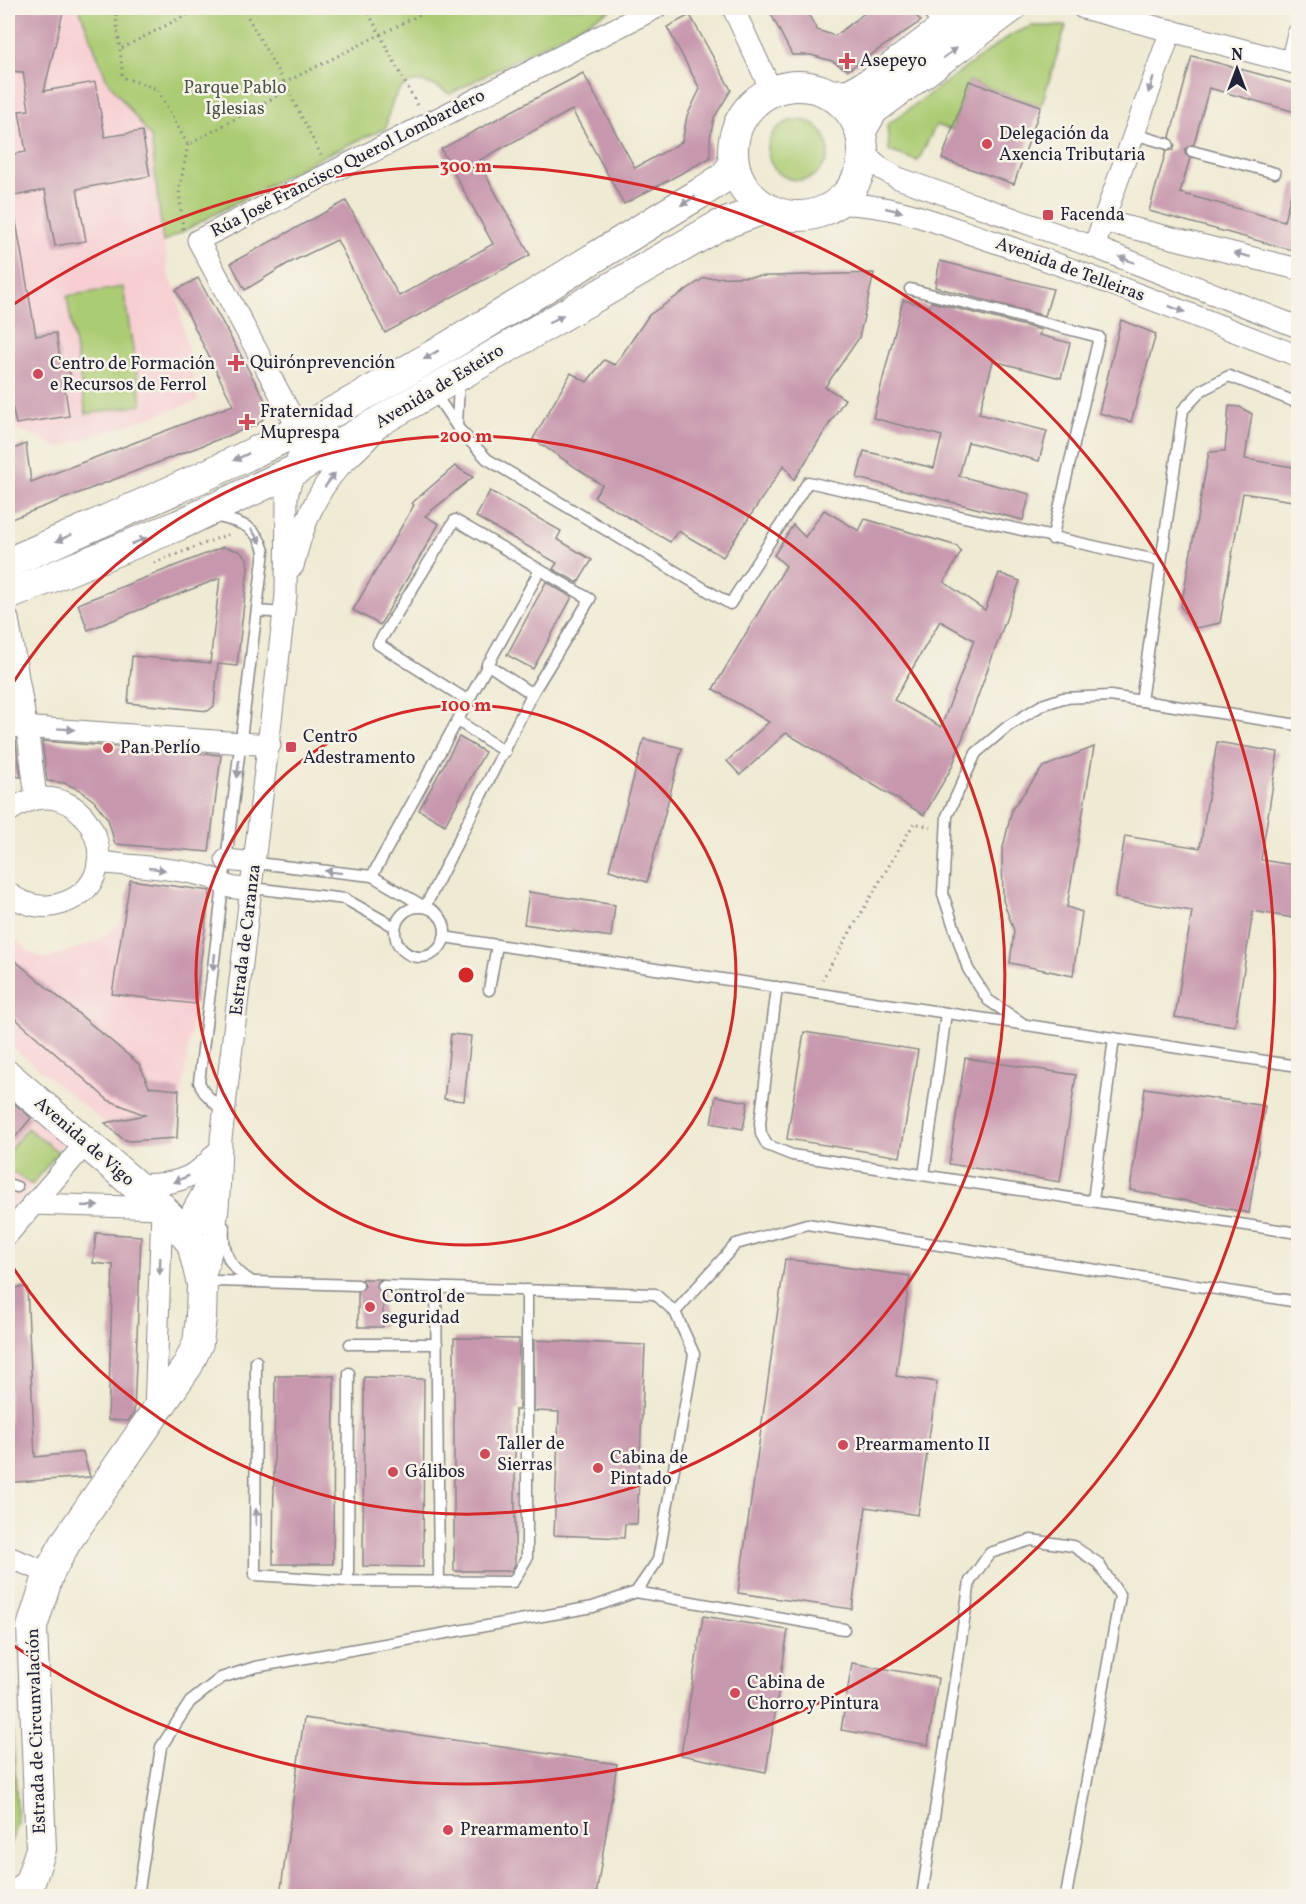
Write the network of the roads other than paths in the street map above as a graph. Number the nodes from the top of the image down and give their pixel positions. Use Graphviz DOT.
graph roads {
  1 [pos="656,8"];
  2 [pos="733,8"];
  3 [pos="971,8"];
  4 [pos="1083,8"];
  5 [pos="1016,9"];
  6 [pos="938,17"];
  7 [pos="1171,30"];
  8 [pos="1299,34"];
  9 [pos="1295,63"];
  10 [pos="772,92"];
  11 [pos="830,95"];
  12 [pos="1134,134"];
  13 [pos="861,142"];
  14 [pos="1168,144"];
  15 [pos="1192,151"];
  16 [pos="734,165"];
  17 [pos="1275,173"];
  18 [pos="836,204"];
  19 [pos="766,208"];
  20 [pos="1103,221"];
  21 [pos="1094,247"];
  22 [pos="584,263"];
  23 [pos="1299,269"];
  24 [pos="910,289"];
  25 [pos="536,307"];
  26 [pos="1299,327"];
  27 [pos="500,330"];
  28 [pos="480,341"];
  29 [pos="1299,356"];
  30 [pos="463,365"];
  31 [pos="393,379"];
  32 [pos="433,390"];
  33 [pos="1299,403"];
  34 [pos="378,423"];
  35 [pos="458,428"];
  36 [pos="299,430"];
  37 [pos="292,471"];
  38 [pos="205,513"];
  39 [pos="1052,539"];
  40 [pos="1160,561"];
  41 [pos="8,563"];
  42 [pos="540,570"];
  43 [pos="8,595"];
  44 [pos="285,604"];
  45 [pos="256,610"];
  46 [pos="8,619"];
  47 [pos="487,664"];
  48 [pos="532,694"];
  49 [pos="467,700"];
  50 [pos="1141,701"];
  51 [pos="458,721"];
  52 [pos="1299,725"];
  53 [pos="17,726"];
  54 [pos="241,742"];
  55 [pos="270,745"];
  56 [pos="505,752"];
  57 [pos="36,798"];
  58 [pos="8,812"];
  59 [pos="226,860"];
  60 [pos="98,862"];
  61 [pos="256,863"];
  62 [pos="372,876"];
  63 [pos="223,887"];
  64 [pos="253,888"];
  65 [pos="8,894"];
  66 [pos="425,907"];
  67 [pos="395,927"];
  68 [pos="444,937"];
  69 [pos="497,945"];
  70 [pos="777,987"];
  71 [pos="489,990"];
  72 [pos="946,1013"];
  73 [pos="1025,1025"];
  74 [pos="1114,1038"];
  75 [pos="1299,1066"];
  76 [pos="8,1076"];
  77 [pos="225,1113"];
  78 [pos="86,1143"];
  79 [pos="220,1144"];
  80 [pos="924,1175"];
  81 [pos="133,1184"];
  82 [pos="220,1184"];
  83 [pos="1093,1201"];
  84 [pos="32,1204"];
  85 [pos="162,1208"];
  86 [pos="182,1230"];
  87 [pos="1299,1233"];
  88 [pos="8,1234"];
  89 [pos="254,1283"];
  90 [pos="202,1284"];
  91 [pos="358,1286"];
  92 [pos="382,1286"];
  93 [pos="436,1288"];
  94 [pos="527,1290"];
  95 [pos="1299,1302"];
  96 [pos="675,1312"];
  97 [pos="350,1344"];
  98 [pos="437,1344"];
  99 [pos="256,1361"];
  100 [pos="349,1373"];
  101 [pos="155,1415"];
  102 [pos="8,1557"];
  103 [pos="49,1573"];
  104 [pos="348,1581"];
  105 [pos="439,1582"];
  106 [pos="636,1592"];
  107 [pos="844,1629"];
  108 [pos="18,1896"];
  109 [pos="138,1896"];
  110 [pos="922,1896"];
  111 [pos="1066,1896"];
  1 -- 36 [label="street, Rúa José Francisco Querol Lombardero"];
  2 -- 10 [label="street"];
  3 -- 6 [label="main road"];
  4 -- 7 [label="street"];
  13 -- 5 [label="main road, one-way"];
  6 -- 11 [label="main road"];
  7 -- 9 [label="street"];
  7 -- 12 [label="street, one-way"];
  8 -- 9 [label="street"];
  10 -- 11 [label="main road"];
  10 -- 16 [label="main road"];
  11 -- 13 [label="main road"];
  12 -- 14 [label="lane"];
  12 -- 20 [label="street"];
  13 -- 18 [label="main road"];
  13 -- 21 [label="street, Avenida de Telleiras"];
  15 -- 17 [label="lane"];
  16 -- 19 [label="main road"];
  16 -- 22 [label="main road, Avenida de Esteiro, one-way"];
  18 -- 19 [label="main road"];
  18 -- 29 [label="street, Avenida de Telleiras, one-way"];
  30 -- 19 [label="main road, Avenida de Esteiro, one-way"];
  20 -- 21 [label="street"];
  23 -- 20 [label="street, one-way"];
  26 -- 21 [label="street, Avenida de Telleiras, one-way"];
  22 -- 25 [label="lane"];
  22 -- 31 [label="main road, Avenida de Esteiro, one-way"];
  24 -- 39 [label="lane"];
  27 -- 28 [label="lane"];
  30 -- 32 [label="main road, Avenida de Esteiro"];
  30 -- 35 [label="lane"];
  31 -- 36 [label="main road, Avenida de Esteiro"];
  31 -- 37 [label="street"];
  32 -- 34 [label="main road, Avenida de Esteiro"];
  32 -- 35 [label="lane"];
  33 -- 40 [label="lane"];
  34 -- 37 [label="main road, Avenida de Esteiro"];
  44 -- 34 [label="street, one-way"];
  35 -- 39 [label="lane"];
  36 -- 41 [label="main road, Avenida de Esteiro, one-way"];
  37 -- 38 [label="main road, Avenida de Esteiro"];
  37 -- 44 [label="street"];
  43 -- 38 [label="main road, Avenida de Esteiro, one-way"];
  38 -- 45 [label="lane, one-way"];
  39 -- 40 [label="lane"];
  40 -- 50 [label="lane"];
  42 -- 47 [label="lane"];
  42 -- 48 [label="lane"];
  42 -- 49 [label="lane"];
  44 -- 45 [label="lane"];
  44 -- 55 [label="street, Estrada de Caranza"];
  45 -- 54 [label="lane"];
  46 -- 53 [label="street"];
  47 -- 48 [label="lane"];
  47 -- 49 [label="lane"];
  48 -- 56 [label="lane"];
  49 -- 51 [label="lane"];
  50 -- 52 [label="lane"];
  50 -- 73 [label="lane"];
  51 -- 56 [label="lane"];
  51 -- 62 [label="lane"];
  53 -- 54 [label="street, one-way"];
  53 -- 57 [label="street"];
  54 -- 55 [label="street"];
  54 -- 59 [label="lane, one-way"];
  55 -- 61 [label="street, Estrada de Caranza"];
  56 -- 66 [label="lane"];
  57 -- 58 [label="street"];
  57 -- 60 [label="street"];
  59 -- 61 [label="street"];
  59 -- 63 [label="lane"];
  60 -- 63 [label="street, one-way"];
  60 -- 65 [label="street"];
  62 -- 61 [label="lane, one-way"];
  61 -- 64 [label="street, Estrada de Caranza"];
  62 -- 66 [label="lane"];
  63 -- 64 [label="street"];
  63 -- 77 [label="lane, one-way"];
  64 -- 67 [label="lane"];
  64 -- 77 [label="street, Estrada de Caranza"];
  66 -- 67 [label="lane"];
  66 -- 68 [label="lane"];
  67 -- 68 [label="lane"];
  68 -- 69 [label="lane"];
  69 -- 70 [label="lane"];
  69 -- 71 [label="lane"];
  70 -- 72 [label="lane"];
  70 -- 80 [label="lane"];
  72 -- 73 [label="lane"];
  72 -- 80 [label="lane"];
  73 -- 74 [label="lane"];
  74 -- 75 [label="lane"];
  74 -- 83 [label="lane"];
  76 -- 78 [label="main road, Avenida de Vigo"];
  77 -- 79 [label="street, Estrada de Caranza"];
  78 -- 81 [label="main road, Avenida de Vigo"];
  78 -- 84 [label="street"];
  79 -- 81 [label="street, one-way"];
  79 -- 82 [label="street, Estrada de Caranza"];
  79 -- 86 [label="street"];
  80 -- 83 [label="lane"];
  81 -- 85 [label="main road, Avenida de Vigo"];
  82 -- 86 [label="street"];
  82 -- 89 [label="lane"];
  82 -- 90 [label="street, Estrada de Caranza"];
  83 -- 87 [label="lane"];
  84 -- 85 [label="street, Avenida de Vigo, one-way"];
  84 -- 88 [label="street"];
  85 -- 86 [label="main road, Avenida de Vigo"];
  85 -- 101 [label="street, one-way"];
  86 -- 90 [label="main road, Avenida de Vigo"];
  89 -- 90 [label="lane"];
  89 -- 91 [label="lane"];
  90 -- 101 [label="main road, Estrada de Circunvalación"];
  92 -- 93 [label="lane"];
  93 -- 94 [label="lane"];
  93 -- 98 [label="lane"];
  94 -- 96 [label="lane"];
  94 -- 105 [label="lane"];
  95 -- 96 [label="lane"];
  96 -- 106 [label="lane"];
  97 -- 98 [label="lane"];
  98 -- 105 [label="lane"];
  104 -- 99 [label="lane, one-way"];
  100 -- 104 [label="lane"];
  101 -- 103 [label="main road, Estrada de Circunvalación"];
  102 -- 103 [label="street"];
  103 -- 108 [label="main road, Estrada de Circunvalación"];
  104 -- 105 [label="lane"];
  106 -- 107 [label="lane"];
  106 -- 109 [label="lane"];
  110 -- 111 [label="lane"];
}
